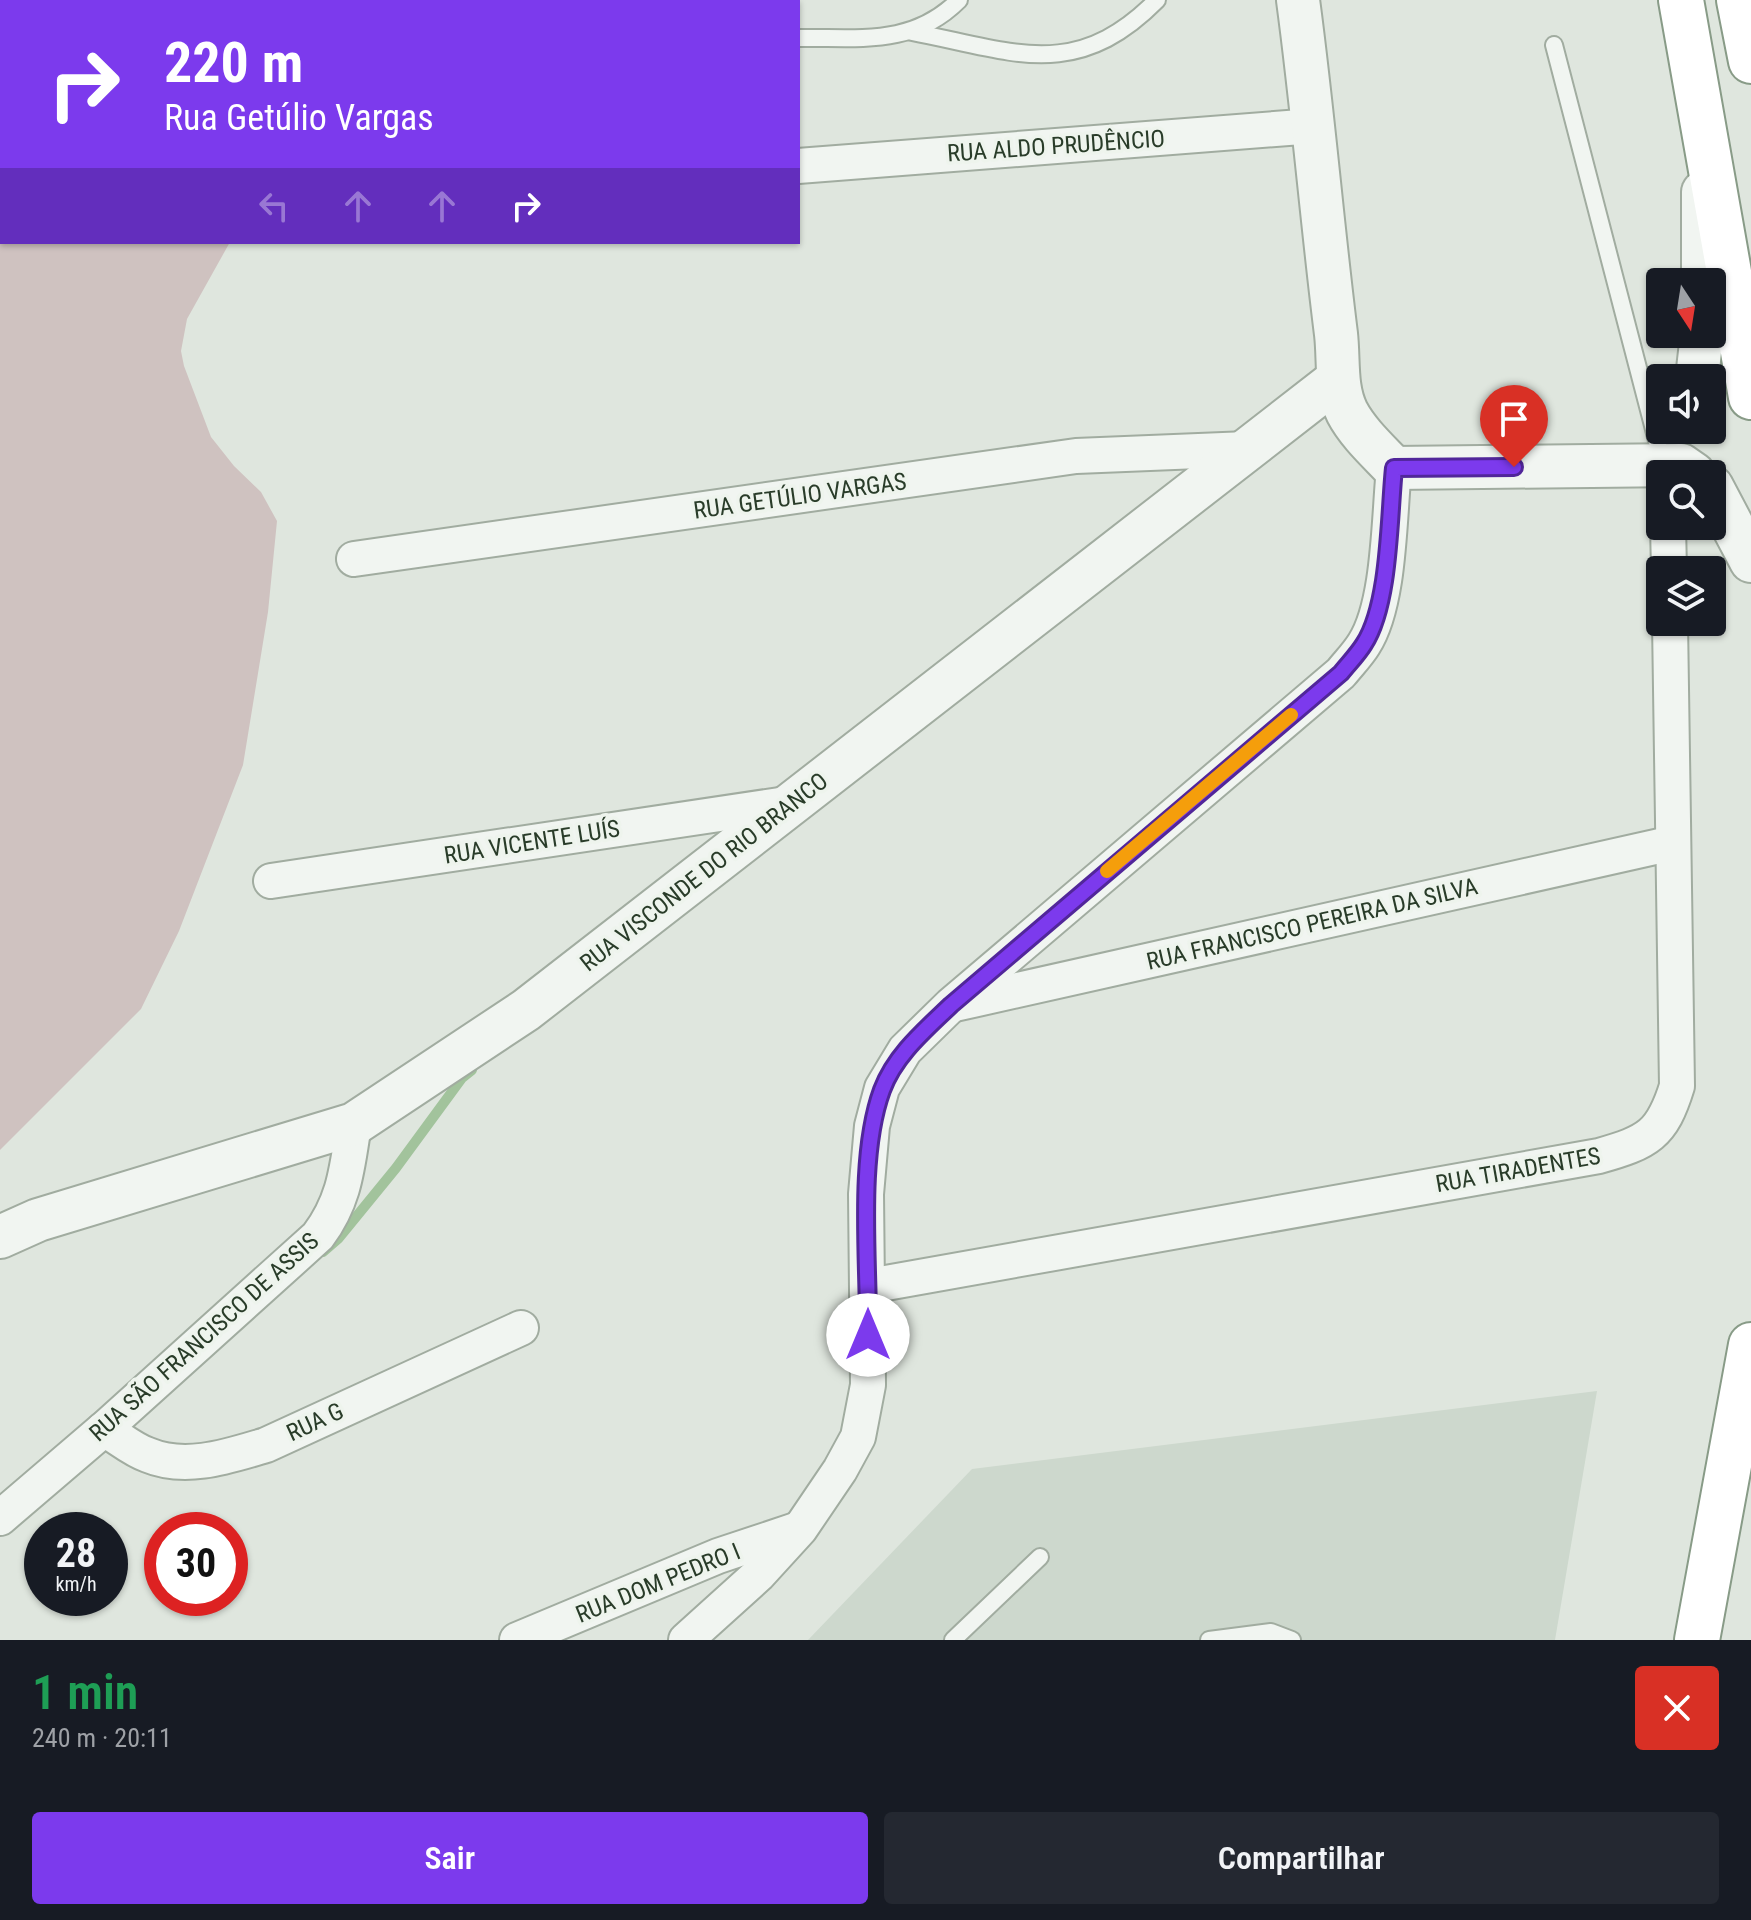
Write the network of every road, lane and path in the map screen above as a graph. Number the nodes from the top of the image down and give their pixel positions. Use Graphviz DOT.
graph roads {
  1 [pos="959,0"];
  2 [pos="1157,0"];
  3 [pos="1298,0"];
  4 [pos="1681,0"];
  5 [pos="1739,0"];
  6 [pos="912,32"];
  7 [pos="800,38"];
  8 [pos="1554,45"];
  9 [pos="1751,61"];
  10 [pos="1703,115"];
  11 [pos="1314,126"];
  12 [pos="800,166"];
  13 [pos="1703,268"];
  14 [pos="1338,379"];
  15 [pos="1751,397"];
  16 [pos="1248,449"];
  17 [pos="1682,460"];
  18 [pos="1646,466"];
  19 [pos="1394,468"];
  20 [pos="1726,526"];
  21 [pos="354,559"];
  22 [pos="1751,561"];
  23 [pos="1670,636"];
  24 [pos="793,803"];
  25 [pos="1673,843"];
  26 [pos="271,881"];
  27 [pos="951,1005"];
  28 [pos="354,1124"];
  29 [pos="0,1237"];
  30 [pos="869,1286"];
  31 [pos="521,1328"];
  32 [pos="1751,1345"];
  33 [pos="104,1429"];
  34 [pos="0,1518"];
  35 [pos="800,1529"];
  36 [pos="1040,1557"];
  37 [pos="517,1640"];
  38 [pos="686,1640"];
  39 [pos="953,1640"];
  40 [pos="1209,1640"];
  41 [pos="1292,1640"];
  42 [pos="1697,1640"];
  1 -- 6 [label="lane"];
  2 -- 6 [label="lane"];
  3 -- 11 [label="street"];
  4 -- 10 [label="highway"];
  5 -- 9 [label="highway"];
  6 -- 7 [label="lane"];
  8 -- 17 [label="lane"];
  10 -- 13 [label="street"];
  10 -- 15 [label="highway"];
  11 -- 12 [label="street, RUA ALDO PRUDÊNCIO"];
  11 -- 14 [label="street"];
  14 -- 16 [label="street, RUA VISCONDE DO RIO BRANCO"];
  14 -- 19 [label="street"];
  16 -- 21 [label="street, RUA GETÚLIO VARGAS"];
  16 -- 24 [label="street, RUA VISCONDE DO RIO BRANCO"];
  18 -- 19 [label="street"];
  19 -- 27 [label="street"];
  20 -- 22 [label="street"];
  23 -- 25 [label="street, RUA TIRADENTES"];
  24 -- 26 [label="street, RUA VICENTE LUÍS"];
  24 -- 28 [label="street, RUA VISCONDE DO RIO BRANCO"];
  25 -- 27 [label="street, RUA FRANCISCO PEREIRA DA SILVA"];
  25 -- 30 [label="street, RUA TIRADENTES"];
  27 -- 30 [label="street"];
  28 -- 29 [label="street, RUA VISCONDE DO RIO BRANCO"];
  28 -- 33 [label="street, RUA SÃO FRANCISCO DE ASSIS"];
  30 -- 35 [label="street"];
  31 -- 33 [label="street, RUA G"];
  32 -- 42 [label="highway"];
  33 -- 34 [label="street, RUA SÃO FRANCISCO DE ASSIS"];
  35 -- 37 [label="street, RUA DOM PEDRO I"];
  35 -- 38 [label="street"];
  36 -- 39 [label="lane"];
  40 -- 41 [label="lane"];
}
